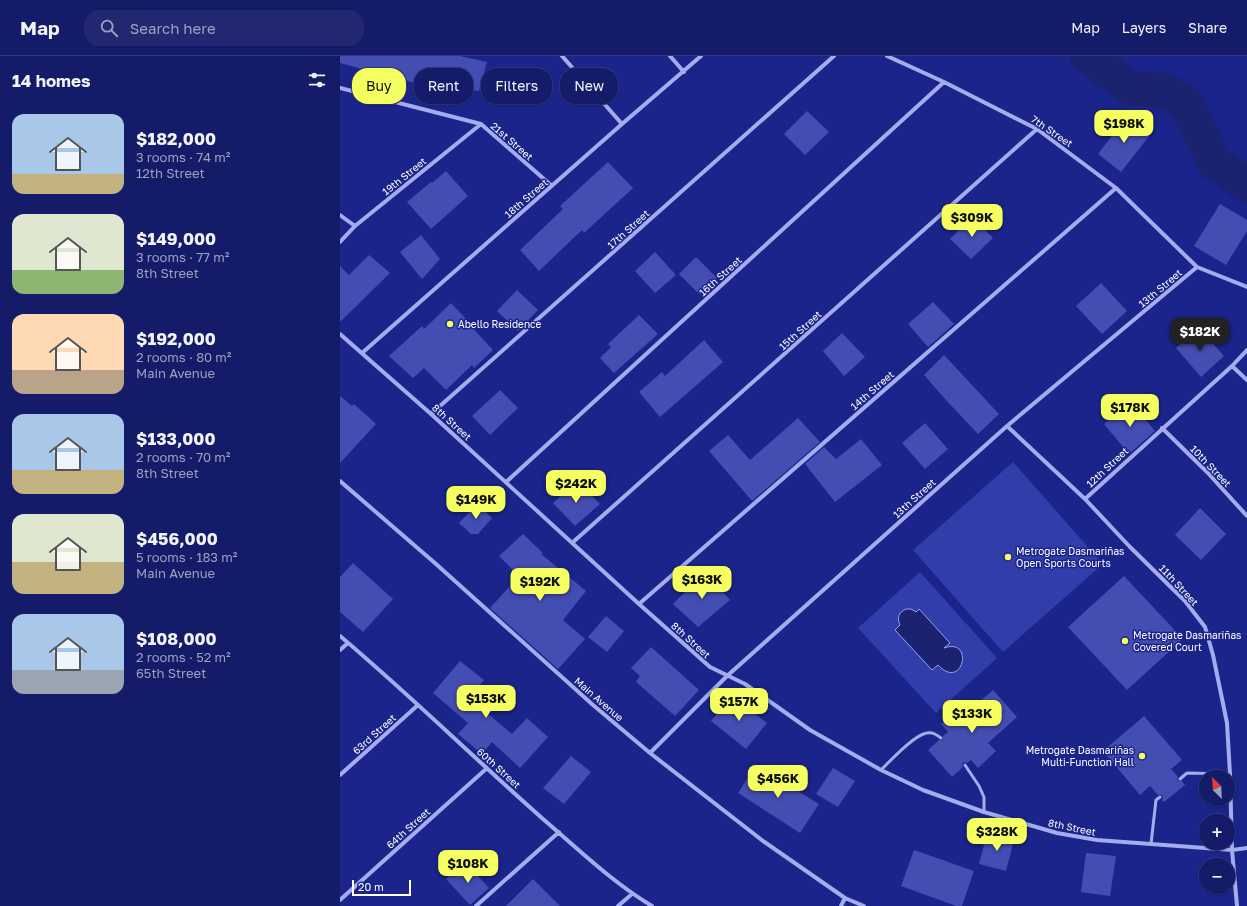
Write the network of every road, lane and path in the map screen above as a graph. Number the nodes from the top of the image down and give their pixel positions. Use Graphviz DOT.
graph roads {
  1 [pos="562,56"];
  2 [pos="670,56"];
  3 [pos="701,56"];
  4 [pos="834,56"];
  5 [pos="887,56"];
  6 [pos="684,72"];
  7 [pos="944,82"];
  8 [pos="340,88"];
  9 [pos="481,124"];
  10 [pos="622,124"];
  11 [pos="1037,129"];
  12 [pos="552,186"];
  13 [pos="1116,188"];
  14 [pos="340,215"];
  15 [pos="355,226"];
  16 [pos="340,242"];
  17 [pos="1198,267"];
  18 [pos="1247,287"];
  19 [pos="340,334"];
  20 [pos="1247,350"];
  21 [pos="362,353"];
  22 [pos="1232,366"];
  23 [pos="1247,380"];
  24 [pos="431,414"];
  25 [pos="1007,426"];
  26 [pos="1162,428"];
  27 [pos="340,481"];
  28 [pos="506,482"];
  29 [pos="1085,499"];
  30 [pos="1247,516"];
  31 [pos="572,543"];
  32 [pos="639,604"];
  33 [pos="340,636"];
  34 [pos="348,643"];
  35 [pos="340,650"];
  36 [pos="727,676"];
  37 [pos="418,705"];
  38 [pos="941,738"];
  39 [pos="650,753"];
  40 [pos="965,764"];
  41 [pos="486,769"];
  42 [pos="881,770"];
  43 [pos="1230,770"];
  44 [pos="1199,773"];
  45 [pos="340,775"];
  46 [pos="1180,779"];
  47 [pos="1160,797"];
  48 [pos="984,812"];
  49 [pos="559,832"];
  50 [pos="1151,844"];
  51 [pos="1199,848"];
  52 [pos="1247,848"];
  53 [pos="1232,850"];
  54 [pos="1235,850"];
  55 [pos="632,894"];
  56 [pos="845,898"];
  57 [pos="340,900"];
  58 [pos="476,906"];
  59 [pos="618,906"];
  60 [pos="652,906"];
  61 [pos="841,906"];
  62 [pos="864,906"];
  63 [pos="1237,906"];
  1 -- 10 [label="street"];
  2 -- 6 [label="street"];
  3 -- 6 [label="street, 18th Street"];
  4 -- 24 [label="street, 17th Street"];
  5 -- 7 [label="street, 7th Street"];
  6 -- 10 [label="street, 18th Street"];
  7 -- 11 [label="street, 7th Street"];
  7 -- 28 [label="street, 16th Street"];
  8 -- 9 [label="street, 21st Street"];
  9 -- 12 [label="street, 21st Street"];
  9 -- 15 [label="street, 19th Street"];
  10 -- 12 [label="street, 18th Street"];
  11 -- 13 [label="street, 7th Street"];
  11 -- 31 [label="street, 15th Street"];
  12 -- 21 [label="street, 18th Street"];
  13 -- 17 [label="street, 7th Street"];
  13 -- 32 [label="street, 14th Street"];
  14 -- 15 [label="street"];
  15 -- 16 [label="street, 19th Street"];
  17 -- 18 [label="street, 7th Street"];
  17 -- 25 [label="street, 13th Street"];
  19 -- 21 [label="street, 8th Street"];
  20 -- 22 [label="street, 12th Street"];
  21 -- 24 [label="street, 8th Street"];
  22 -- 23 [label="street"];
  22 -- 26 [label="street, 12th Street"];
  24 -- 28 [label="street, 8th Street"];
  25 -- 29 [label="street, 11th Street"];
  25 -- 36 [label="street, 13th Street"];
  26 -- 29 [label="street, 12th Street"];
  26 -- 30 [label="street, 10th Street"];
  27 -- 39 [label="street, Main Avenue"];
  28 -- 31 [label="street, 8th Street"];
  29 -- 43 [label="street, 11th Street"];
  31 -- 32 [label="street, 8th Street"];
  32 -- 36 [label="street, 8th Street"];
  33 -- 34 [label="street, 60th Street"];
  34 -- 35 [label="street"];
  34 -- 37 [label="street, 60th Street"];
  36 -- 39 [label="street, 13th Street"];
  36 -- 42 [label="street, 8th Street"];
  37 -- 41 [label="street, 60th Street"];
  37 -- 45 [label="street, 63rd Street"];
  38 -- 42 [label="lane"];
  39 -- 56 [label="street, Main Avenue"];
  40 -- 48 [label="lane"];
  41 -- 49 [label="street, 60th Street"];
  41 -- 57 [label="street, 64th Street"];
  42 -- 48 [label="street, 8th Street"];
  44 -- 46 [label="lane"];
  47 -- 50 [label="lane"];
  48 -- 50 [label="street, 8th Street"];
  49 -- 55 [label="street, 60th Street"];
  49 -- 58 [label="street"];
  50 -- 51 [label="street, 8th Street"];
  52 -- 54 [label="street, 8th Street"];
  53 -- 63 [label="street, 11th Street"];
  55 -- 59 [label="street"];
  55 -- 60 [label="street, 60th Street"];
  56 -- 61 [label="street"];
  56 -- 62 [label="street, Main Avenue"];
}
